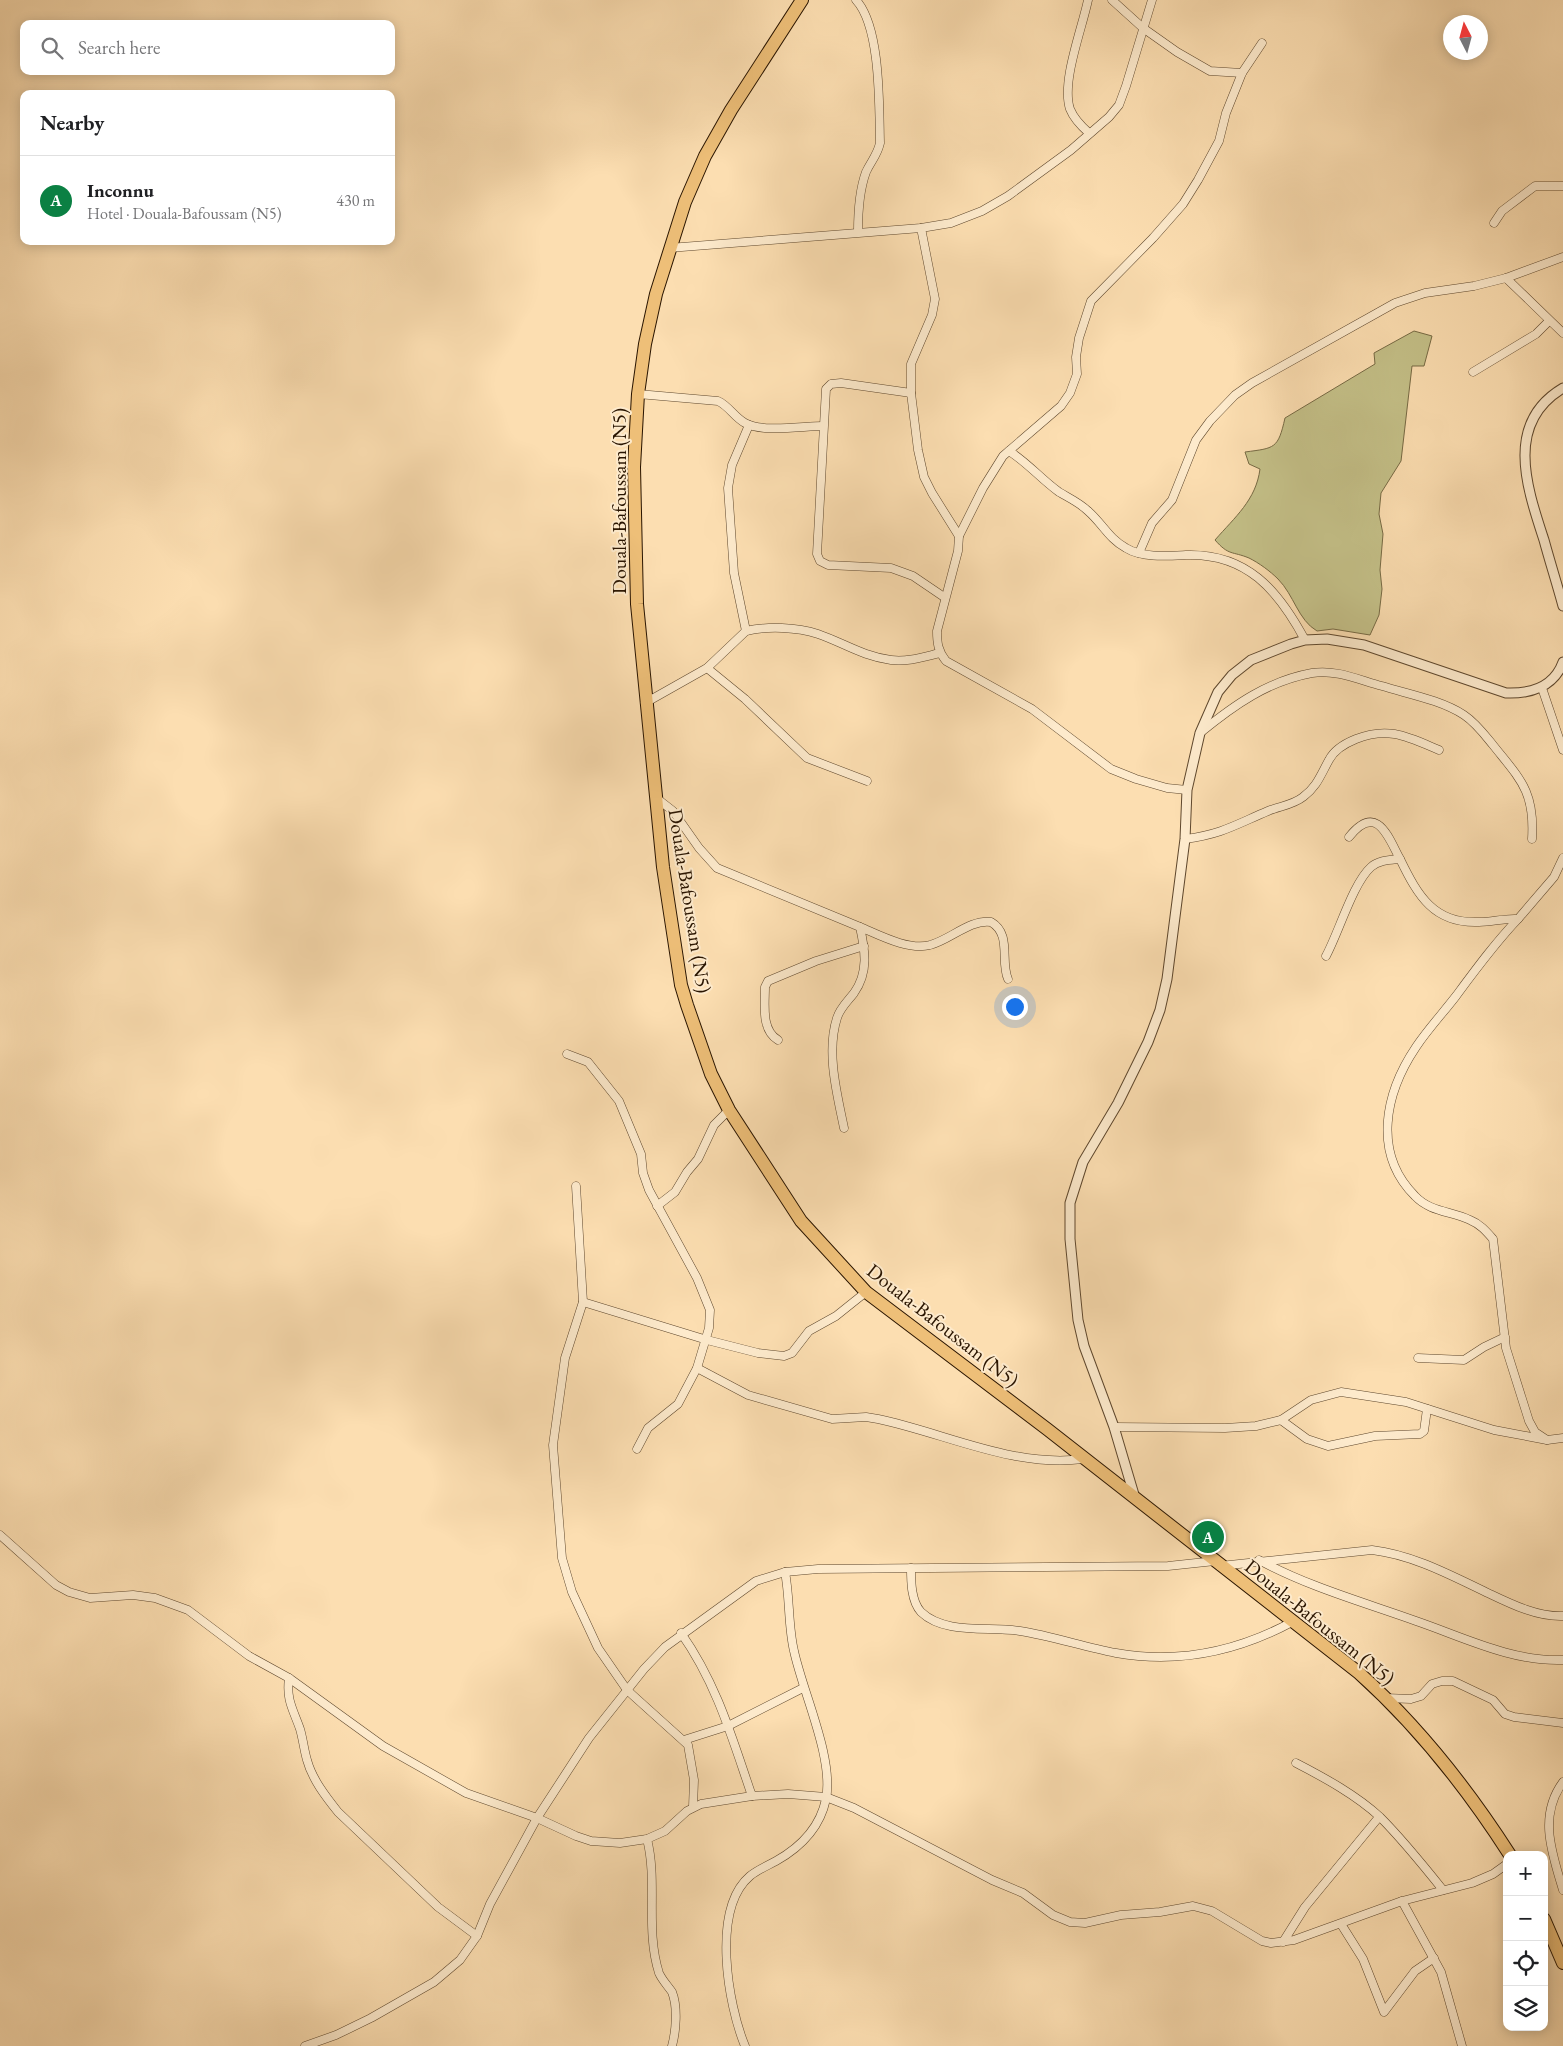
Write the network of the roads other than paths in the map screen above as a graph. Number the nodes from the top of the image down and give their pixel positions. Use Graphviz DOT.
graph roads {
  1 [pos="802,0"];
  2 [pos="856,0"];
  3 [pos="1088,0"];
  4 [pos="1112,0"];
  5 [pos="1152,0"];
  6 [pos="1142,28"];
  7 [pos="1262,43"];
  8 [pos="1242,73"];
  9 [pos="1089,133"];
  10 [pos="1563,186"];
  11 [pos="1494,223"];
  12 [pos="921,228"];
  13 [pos="858,232"];
  14 [pos="669,248"];
  15 [pos="1563,257"];
  16 [pos="1506,278"];
  17 [pos="1549,321"];
  18 [pos="1563,333"];
  19 [pos="1473,372"];
  20 [pos="1563,388"];
  21 [pos="911,393"];
  22 [pos="638,394"];
  23 [pos="749,426"];
  24 [pos="824,426"];
  25 [pos="1009,451"];
  26 [pos="960,536"];
  27 [pos="1139,553"];
  28 [pos="944,597"];
  29 [pos="1563,606"];
  30 [pos="746,631"];
  31 [pos="1305,640"];
  32 [pos="940,653"];
  33 [pos="1563,662"];
  34 [pos="707,668"];
  35 [pos="1542,688"];
  36 [pos="646,703"];
  37 [pos="1200,733"];
  38 [pos="1440,750"];
  39 [pos="1563,750"];
  40 [pos="867,781"];
  41 [pos="1187,790"];
  42 [pos="655,797"];
  43 [pos="1349,837"];
  44 [pos="1532,838"];
  45 [pos="1186,839"];
  46 [pos="1563,858"];
  47 [pos="1400,859"];
  48 [pos="1518,919"];
  49 [pos="860,927"];
  50 [pos="864,946"];
  51 [pos="1326,956"];
  52 [pos="1008,979"];
  53 [pos="778,1040"];
  54 [pos="566,1054"];
  55 [pos="729,1110"];
  56 [pos="844,1128"];
  57 [pos="576,1186"];
  58 [pos="657,1206"];
  59 [pos="866,1292"];
  60 [pos="583,1302"];
  61 [pos="1505,1337"];
  62 [pos="706,1340"];
  63 [pos="1418,1358"];
  64 [pos="697,1368"];
  65 [pos="1427,1409"];
  66 [pos="1281,1420"];
  67 [pos="1114,1427"];
  68 [pos="1563,1438"];
  69 [pos="1547,1440"];
  70 [pos="637,1449"];
  71 [pos="1084,1459"];
  72 [pos="1136,1500"];
  73 [pos="0,1535"];
  74 [pos="1259,1560"];
  75 [pos="1218,1563"];
  76 [pos="910,1568"];
  77 [pos="785,1572"];
  78 [pos="1563,1616"];
  79 [pos="1292,1622"];
  80 [pos="681,1633"];
  81 [pos="1563,1660"];
  82 [pos="289,1678"];
  83 [pos="803,1688"];
  84 [pos="627,1690"];
  85 [pos="1386,1698"];
  86 [pos="1563,1723"];
  87 [pos="728,1726"];
  88 [pos="684,1740"];
  89 [pos="1296,1763"];
  90 [pos="1563,1782"];
  91 [pos="752,1796"];
  92 [pos="826,1797"];
  93 [pos="692,1807"];
  94 [pos="1379,1816"];
  95 [pos="537,1818"];
  96 [pos="647,1839"];
  97 [pos="1507,1851"];
  98 [pos="1503,1866"];
  99 [pos="1443,1890"];
  100 [pos="1563,1890"];
  101 [pos="1402,1901"];
  102 [pos="1341,1924"];
  103 [pos="1548,1928"];
  104 [pos="477,1936"];
  105 [pos="1283,1942"];
  106 [pos="1434,1958"];
  107 [pos="1563,1963"];
  108 [pos="305,2046"];
  109 [pos="672,2046"];
  110 [pos="745,2046"];
  111 [pos="1462,2046"];
  1 -- 14 [label="highway, Douala-Bafoussam (N5)"];
  2 -- 13 [label="street"];
  3 -- 9 [label="street"];
  4 -- 6 [label="street"];
  5 -- 6 [label="street"];
  6 -- 8 [label="street"];
  6 -- 9 [label="street"];
  7 -- 8 [label="street"];
  8 -- 25 [label="street"];
  9 -- 12 [label="street"];
  10 -- 11 [label="street"];
  12 -- 13 [label="street"];
  12 -- 21 [label="street"];
  13 -- 14 [label="street"];
  14 -- 22 [label="highway, Douala-Bafoussam (N5)"];
  15 -- 16 [label="street"];
  16 -- 17 [label="street"];
  16 -- 27 [label="street"];
  17 -- 18 [label="street"];
  17 -- 19 [label="street"];
  20 -- 29 [label="street"];
  21 -- 24 [label="street"];
  21 -- 26 [label="street"];
  22 -- 23 [label="street"];
  22 -- 36 [label="highway, Douala-Bafoussam (N5)"];
  23 -- 24 [label="street"];
  23 -- 30 [label="street"];
  24 -- 28 [label="street"];
  25 -- 26 [label="street"];
  25 -- 27 [label="street"];
  26 -- 28 [label="street"];
  27 -- 31 [label="street"];
  28 -- 32 [label="street"];
  30 -- 32 [label="street"];
  30 -- 34 [label="street"];
  31 -- 35 [label="street"];
  31 -- 37 [label="street"];
  32 -- 41 [label="street"];
  33 -- 35 [label="street"];
  34 -- 36 [label="street"];
  34 -- 40 [label="street"];
  35 -- 39 [label="street"];
  36 -- 42 [label="highway, Douala-Bafoussam (N5)"];
  37 -- 41 [label="street"];
  37 -- 44 [label="street"];
  38 -- 45 [label="street"];
  41 -- 45 [label="street"];
  42 -- 49 [label="street"];
  42 -- 55 [label="highway, Douala-Bafoussam (N5)"];
  43 -- 47 [label="street"];
  45 -- 67 [label="street"];
  46 -- 48 [label="street"];
  47 -- 48 [label="street"];
  47 -- 51 [label="street"];
  48 -- 61 [label="street"];
  49 -- 50 [label="street"];
  49 -- 52 [label="street"];
  50 -- 53 [label="street"];
  50 -- 56 [label="street"];
  54 -- 58 [label="street"];
  55 -- 58 [label="street"];
  55 -- 59 [label="highway, Douala-Bafoussam (N5)"];
  57 -- 60 [label="street"];
  58 -- 62 [label="street"];
  59 -- 62 [label="street"];
  59 -- 71 [label="highway, Douala-Bafoussam (N5)"];
  60 -- 62 [label="street"];
  60 -- 84 [label="street"];
  61 -- 63 [label="street"];
  61 -- 69 [label="street"];
  62 -- 64 [label="street"];
  64 -- 70 [label="street"];
  64 -- 71 [label="street"];
  65 -- 66 [label="street"];
  65 -- 66 [label="street"];
  65 -- 69 [label="street"];
  66 -- 67 [label="street"];
  67 -- 72 [label="street"];
  68 -- 69 [label="street"];
  71 -- 72 [label="highway, Douala-Bafoussam (N5)"];
  72 -- 75 [label="highway, Douala-Bafoussam (N5)"];
  73 -- 82 [label="street"];
  74 -- 75 [label="street"];
  74 -- 78 [label="street"];
  74 -- 81 [label="street"];
  75 -- 76 [label="street"];
  75 -- 79 [label="highway, Douala-Bafoussam (N5)"];
  76 -- 77 [label="street"];
  76 -- 79 [label="street"];
  77 -- 80 [label="street"];
  77 -- 83 [label="street"];
  79 -- 85 [label="highway, Douala-Bafoussam (N5)"];
  80 -- 84 [label="street"];
  80 -- 87 [label="street"];
  82 -- 95 [label="street"];
  82 -- 104 [label="street"];
  83 -- 87 [label="street"];
  83 -- 92 [label="street"];
  84 -- 88 [label="street"];
  84 -- 95 [label="street"];
  85 -- 86 [label="street"];
  85 -- 97 [label="highway, Douala-Bafoussam (N5)"];
  87 -- 88 [label="street"];
  87 -- 91 [label="street"];
  88 -- 93 [label="street"];
  89 -- 94 [label="street"];
  90 -- 100 [label="street"];
  91 -- 92 [label="street"];
  91 -- 93 [label="street"];
  92 -- 105 [label="street"];
  92 -- 110 [label="street"];
  93 -- 96 [label="street"];
  94 -- 99 [label="street"];
  94 -- 105 [label="street"];
  95 -- 96 [label="street"];
  95 -- 104 [label="street"];
  96 -- 109 [label="street"];
  98 -- 99 [label="street"];
  99 -- 101 [label="street"];
  101 -- 102 [label="street"];
  101 -- 106 [label="street"];
  102 -- 105 [label="street"];
  102 -- 106 [label="street"];
  103 -- 107 [label="highway"];
  104 -- 108 [label="street"];
  106 -- 111 [label="street"];
}
